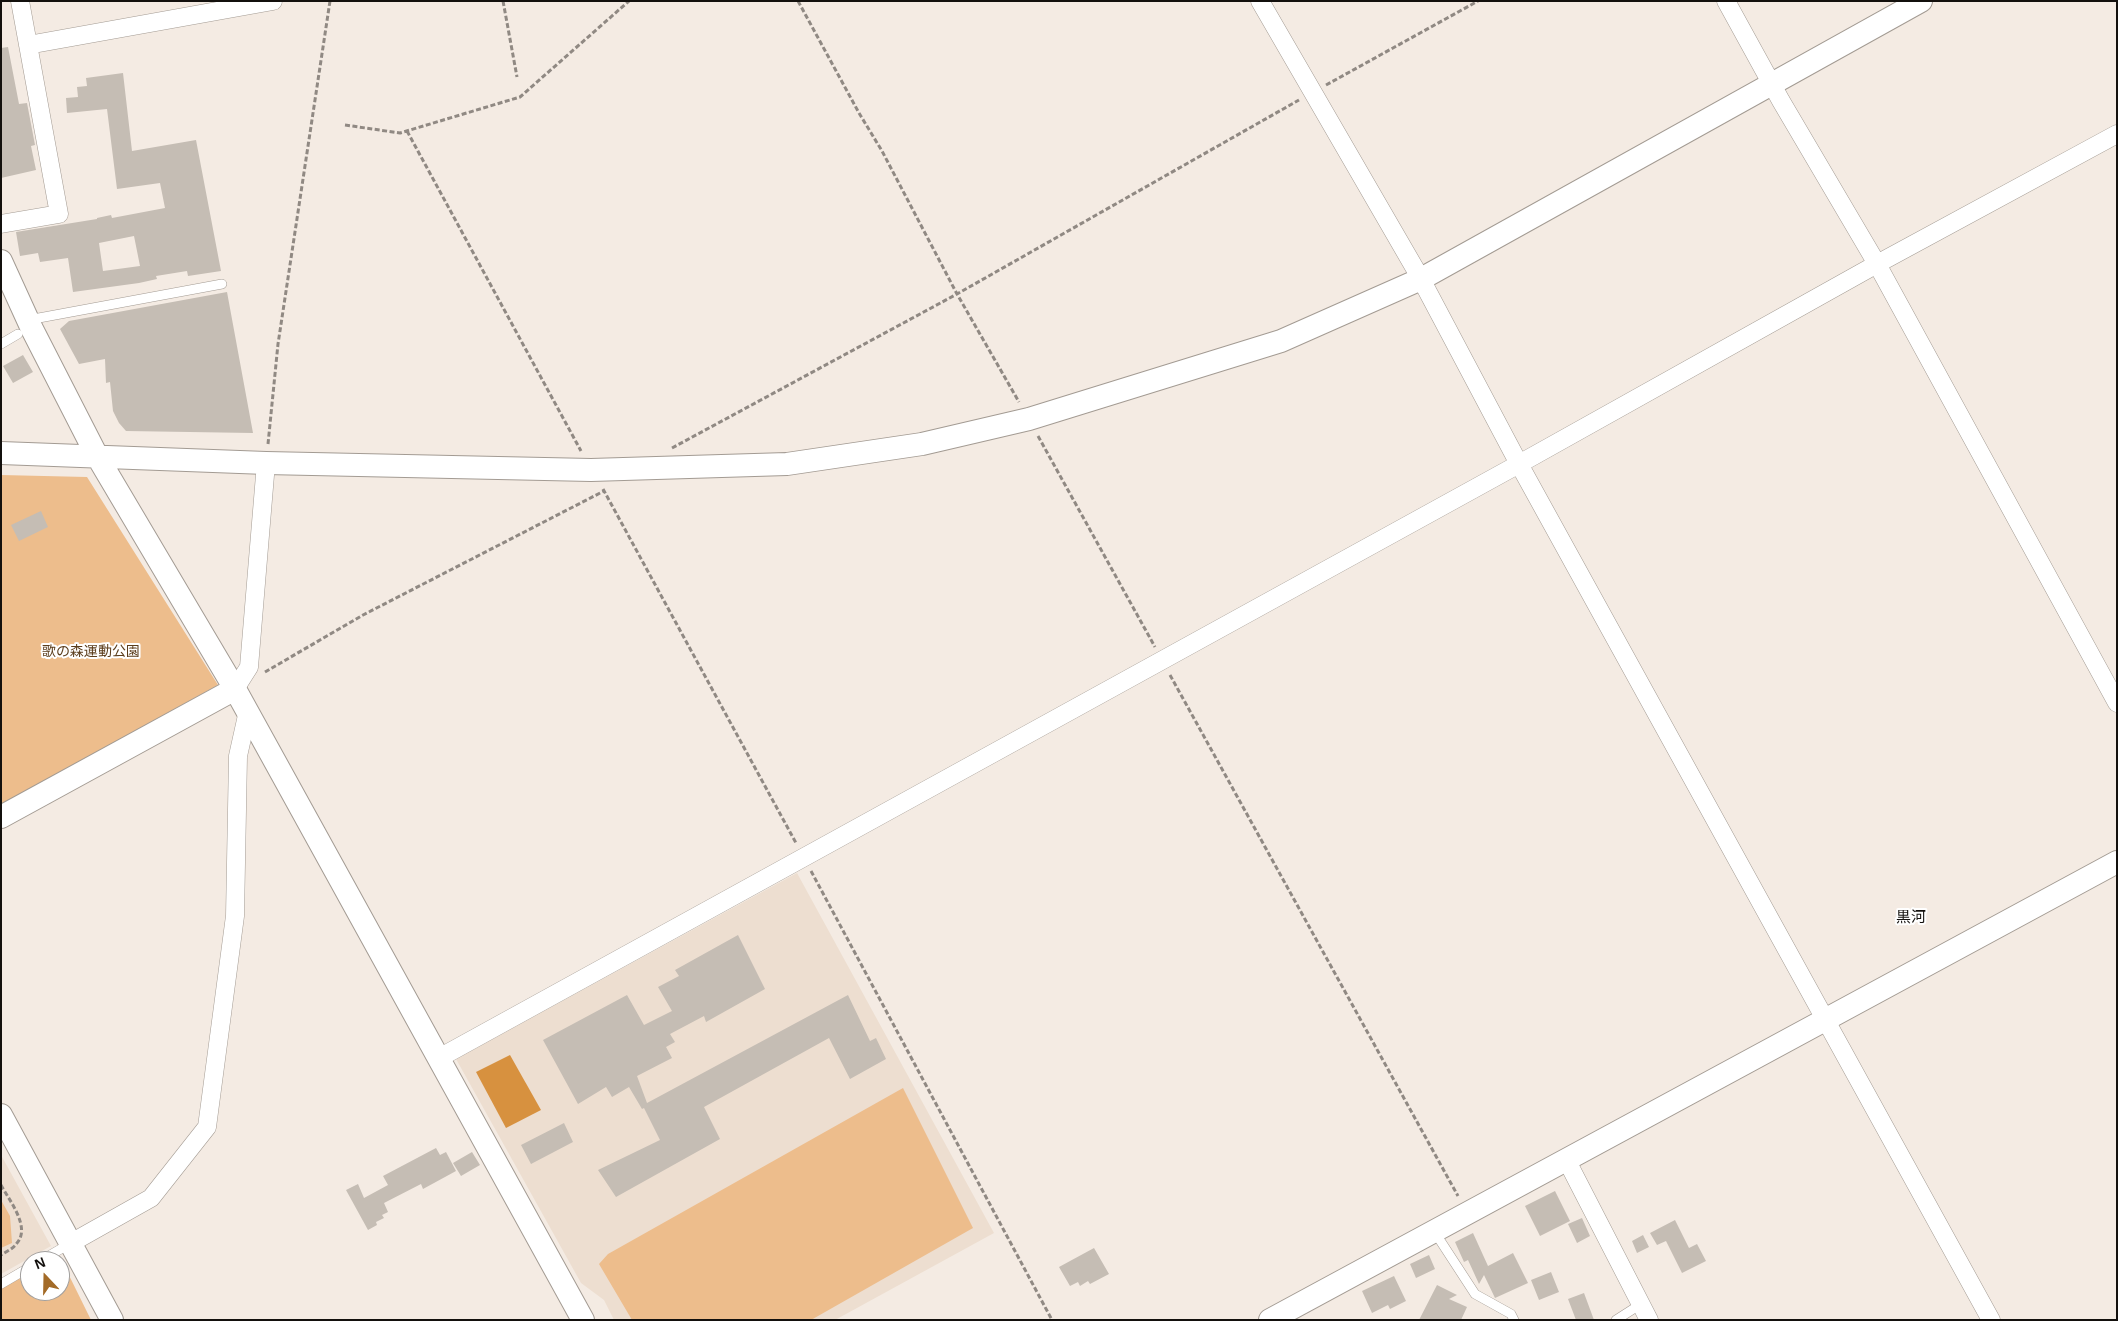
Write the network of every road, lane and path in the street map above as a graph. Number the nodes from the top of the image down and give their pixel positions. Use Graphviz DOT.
graph roads {
  1 [pos="20,1"];
  2 [pos="273,1"];
  3 [pos="330,1"];
  4 [pos="503,1"];
  5 [pos="629,1"];
  6 [pos="798,1"];
  7 [pos="1260,1"];
  8 [pos="1478,1"];
  9 [pos="1726,1"];
  10 [pos="1921,1"];
  11 [pos="28,45"];
  12 [pos="517,77"];
  13 [pos="1772,83"];
  14 [pos="1314,92"];
  15 [pos="345,125"];
  16 [pos="407,131"];
  17 [pos="2117,134"];
  18 [pos="1,224"];
  19 [pos="1,261"];
  20 [pos="1877,264"];
  21 [pos="1421,279"];
  22 [pos="222,284"];
  23 [pos="956,294"];
  24 [pos="23,327"];
  25 [pos="1,344"];
  26 [pos="1029,419"];
  27 [pos="667,451"];
  28 [pos="1,452"];
  29 [pos="97,456"];
  30 [pos="266,463"];
  31 [pos="1519,464"];
  32 [pos="591,470"];
  33 [pos="604,491"];
  34 [pos="1162,660"];
  35 [pos="261,674"];
  36 [pos="235,689"];
  37 [pos="2117,703"];
  38 [pos="248,711"];
  39 [pos="1,817"];
  40 [pos="804,858"];
  41 [pos="2117,862"];
  42 [pos="1824,1019"];
  43 [pos="439,1058"];
  44 [pos="1,1115"];
  45 [pos="1566,1159"];
  46 [pos="1,1185"];
  47 [pos="1467,1212"];
  48 [pos="1434,1231"];
  49 [pos="71,1243"];
  50 [pos="57,1251"];
  51 [pos="1,1255"];
  52 [pos="20,1273"];
  53 [pos="1,1284"];
  54 [pos="1645,1312"];
  55 [pos="112,1320"];
  56 [pos="583,1320"];
  57 [pos="1052,1320"];
  58 [pos="1270,1320"];
  59 [pos="1514,1320"];
  60 [pos="1616,1320"];
  61 [pos="1991,1320"];
  1 -- 11 [label="street"];
  2 -- 11 [label="street"];
  3 -- 30 [label="path"];
  4 -- 12 [label="path"];
  5 -- 16 [label="path"];
  6 -- 23 [label="path"];
  7 -- 14 [label="street"];
  8 -- 14 [label="path"];
  9 -- 13 [label="street"];
  10 -- 13 [label="street"];
  11 -- 18 [label="street"];
  13 -- 20 [label="street"];
  13 -- 21 [label="street"];
  14 -- 21 [label="street"];
  14 -- 23 [label="path"];
  15 -- 16 [label="path"];
  16 -- 32 [label="path"];
  17 -- 20 [label="street"];
  19 -- 24 [label="street"];
  20 -- 31 [label="street"];
  20 -- 37 [label="street"];
  21 -- 26 [label="street"];
  21 -- 31 [label="street"];
  22 -- 24 [label="lane"];
  23 -- 26 [label="path"];
  23 -- 27 [label="path"];
  24 -- 25 [label="lane"];
  24 -- 29 [label="street"];
  26 -- 32 [label="street"];
  26 -- 34 [label="path"];
  28 -- 29 [label="street"];
  29 -- 30 [label="street"];
  29 -- 36 [label="street"];
  30 -- 32 [label="street"];
  30 -- 36 [label="street"];
  31 -- 34 [label="street"];
  31 -- 42 [label="street"];
  32 -- 33 [label="path"];
  33 -- 35 [label="path"];
  33 -- 40 [label="path"];
  34 -- 40 [label="street"];
  34 -- 47 [label="path"];
  36 -- 38 [label="street"];
  36 -- 39 [label="street"];
  38 -- 43 [label="street"];
  38 -- 49 [label="street"];
  40 -- 43 [label="street"];
  40 -- 57 [label="path"];
  41 -- 42 [label="street"];
  42 -- 45 [label="street"];
  42 -- 61 [label="street"];
  43 -- 56 [label="street"];
  44 -- 49 [label="street"];
  45 -- 47 [label="street"];
  45 -- 54 [label="street"];
  46 -- 51 [label="path"];
  47 -- 48 [label="street"];
  48 -- 58 [label="street"];
  48 -- 59 [label="lane"];
  49 -- 50 [label="lane"];
  49 -- 55 [label="street"];
  52 -- 53 [label="lane"];
  54 -- 60 [label="lane"];
}
